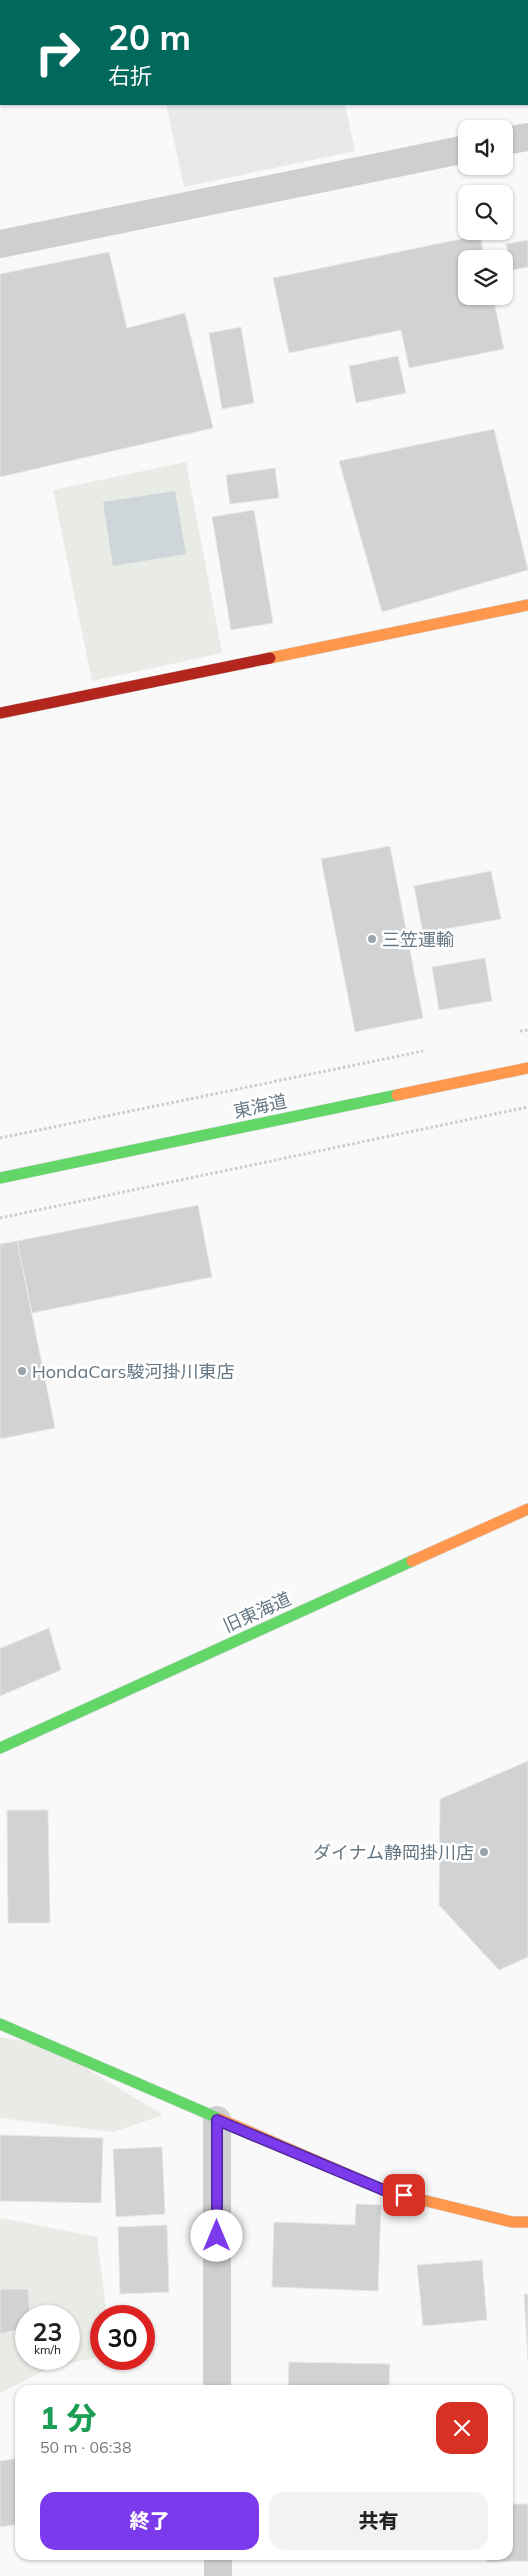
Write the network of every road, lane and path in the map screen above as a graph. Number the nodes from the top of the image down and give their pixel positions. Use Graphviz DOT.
graph roads {
  1 [pos="528,136"];
  2 [pos="513,140"];
  3 [pos="458,151"];
  4 [pos="0,244"];
  5 [pos="528,606"];
  6 [pos="0,713"];
  7 [pos="528,1030"];
  8 [pos="518,1032"];
  9 [pos="430,1050"];
  10 [pos="528,1068"];
  11 [pos="528,1107"];
  12 [pos="0,1138"];
  13 [pos="0,1178"];
  14 [pos="0,1218"];
  15 [pos="528,1509"];
  16 [pos="0,1748"];
  17 [pos="0,2024"];
  18 [pos="217,2120"];
  19 [pos="528,2222"];
  20 [pos="218,2385"];
  21 [pos="218,2560"];
  22 [pos="218,2576"];
  1 -- 2 [label="street"];
  3 -- 4 [label="street"];
  5 -- 6 [label="street"];
  7 -- 8 [label="path"];
  9 -- 12 [label="path"];
  10 -- 13 [label="street, 東海道"];
  11 -- 14 [label="path"];
  15 -- 16 [label="street, 旧東海道"];
  17 -- 18 [label="street"];
  18 -- 19 [label="street"];
  18 -- 20 [label="street"];
  21 -- 22 [label="street"];
}
